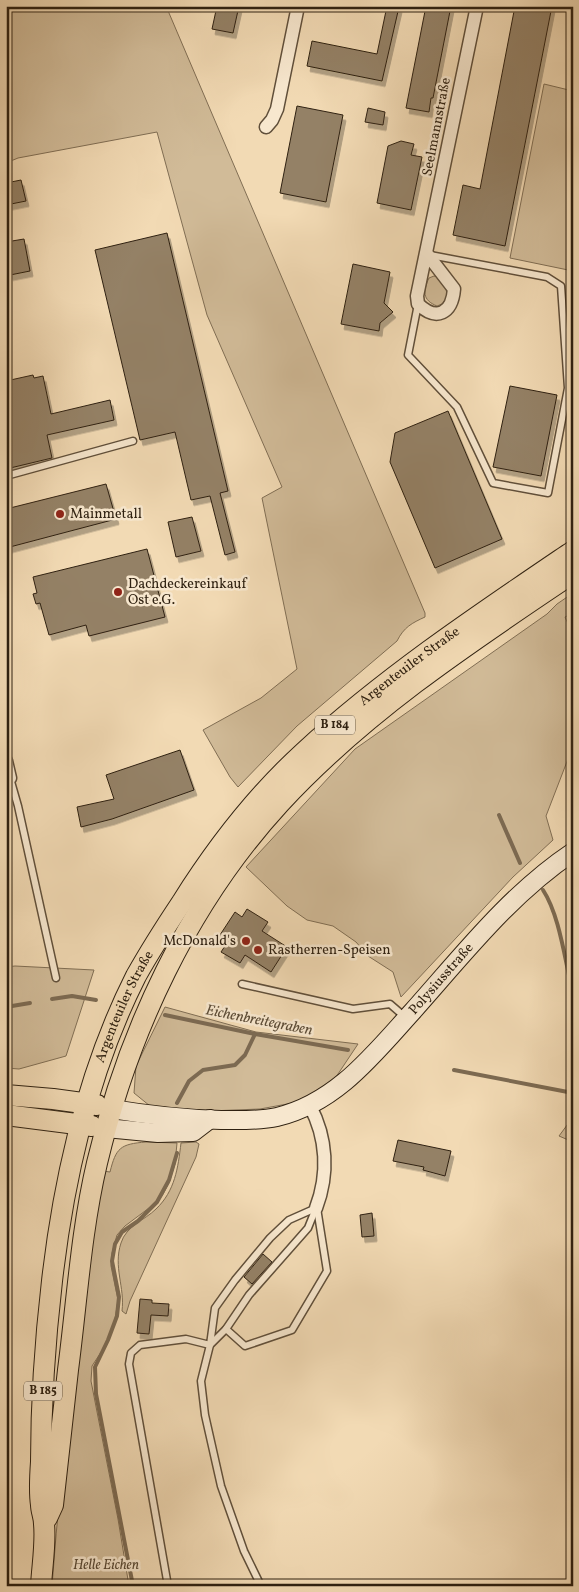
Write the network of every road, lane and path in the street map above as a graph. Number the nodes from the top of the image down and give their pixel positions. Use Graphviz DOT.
graph roads {
  1 [pos="298,6"];
  2 [pos="477,6"];
  3 [pos="266,127"];
  4 [pos="427,254"];
  5 [pos="418,304"];
  6 [pos="133,441"];
  7 [pos="6,476"];
  8 [pos="573,551"];
  9 [pos="573,573"];
  10 [pos="6,761"];
  11 [pos="8,779"];
  12 [pos="573,852"];
  13 [pos="56,978"];
  14 [pos="242,984"];
  15 [pos="406,1018"];
  16 [pos="6,1095"];
  17 [pos="86,1103"];
  18 [pos="310,1106"];
  19 [pos="112,1108"];
  20 [pos="6,1115"];
  21 [pos="210,1119"];
  22 [pos="80,1125"];
  23 [pos="106,1128"];
  24 [pos="316,1208"];
  25 [pos="226,1329"];
  26 [pos="210,1345"];
  27 [pos="44,1524"];
  28 [pos="41,1586"];
  29 [pos="168,1586"];
  30 [pos="261,1586"];
  1 -- 3 [label="street"];
  2 -- 4 [label="street, Seelmannstraße"];
  4 -- 5 [label="street, Seelmannstraße"];
  4 -- 5 [label="street"];
  4 -- 5 [label="lane"];
  6 -- 7 [label="lane"];
  8 -- 17 [label="main road, Argenteuiler Straße / B 184"];
  9 -- 19 [label="main road, Argenteuiler Straße / B 184"];
  10 -- 11 [label="street"];
  11 -- 13 [label="lane"];
  12 -- 15 [label="street, Polysiusstraße"];
  14 -- 15 [label="lane"];
  15 -- 18 [label="street, Polysiusstraße"];
  16 -- 17 [label="main road"];
  17 -- 19 [label="main road"];
  17 -- 22 [label="main road, Argenteuiler Straße / B 184"];
  18 -- 21 [label="street, Polysiusstraße"];
  18 -- 24 [label="street"];
  19 -- 21 [label="street, Polysiusstraße"];
  19 -- 23 [label="main road, Argenteuiler Straße / B 184"];
  20 -- 22 [label="main road"];
  21 -- 23 [label="street"];
  22 -- 23 [label="main road"];
  22 -- 27 [label="main road, Argenteuiler Straße / B 185"];
  23 -- 27 [label="main road, Argenteuiler Straße / B 185"];
  24 -- 25 [label="lane"];
  24 -- 25 [label="lane"];
  24 -- 26 [label="lane"];
  25 -- 26 [label="lane"];
  26 -- 29 [label="lane"];
  26 -- 30 [label="lane"];
  27 -- 28 [label="main road, Argenteuiler Straße / B 185"];
}
